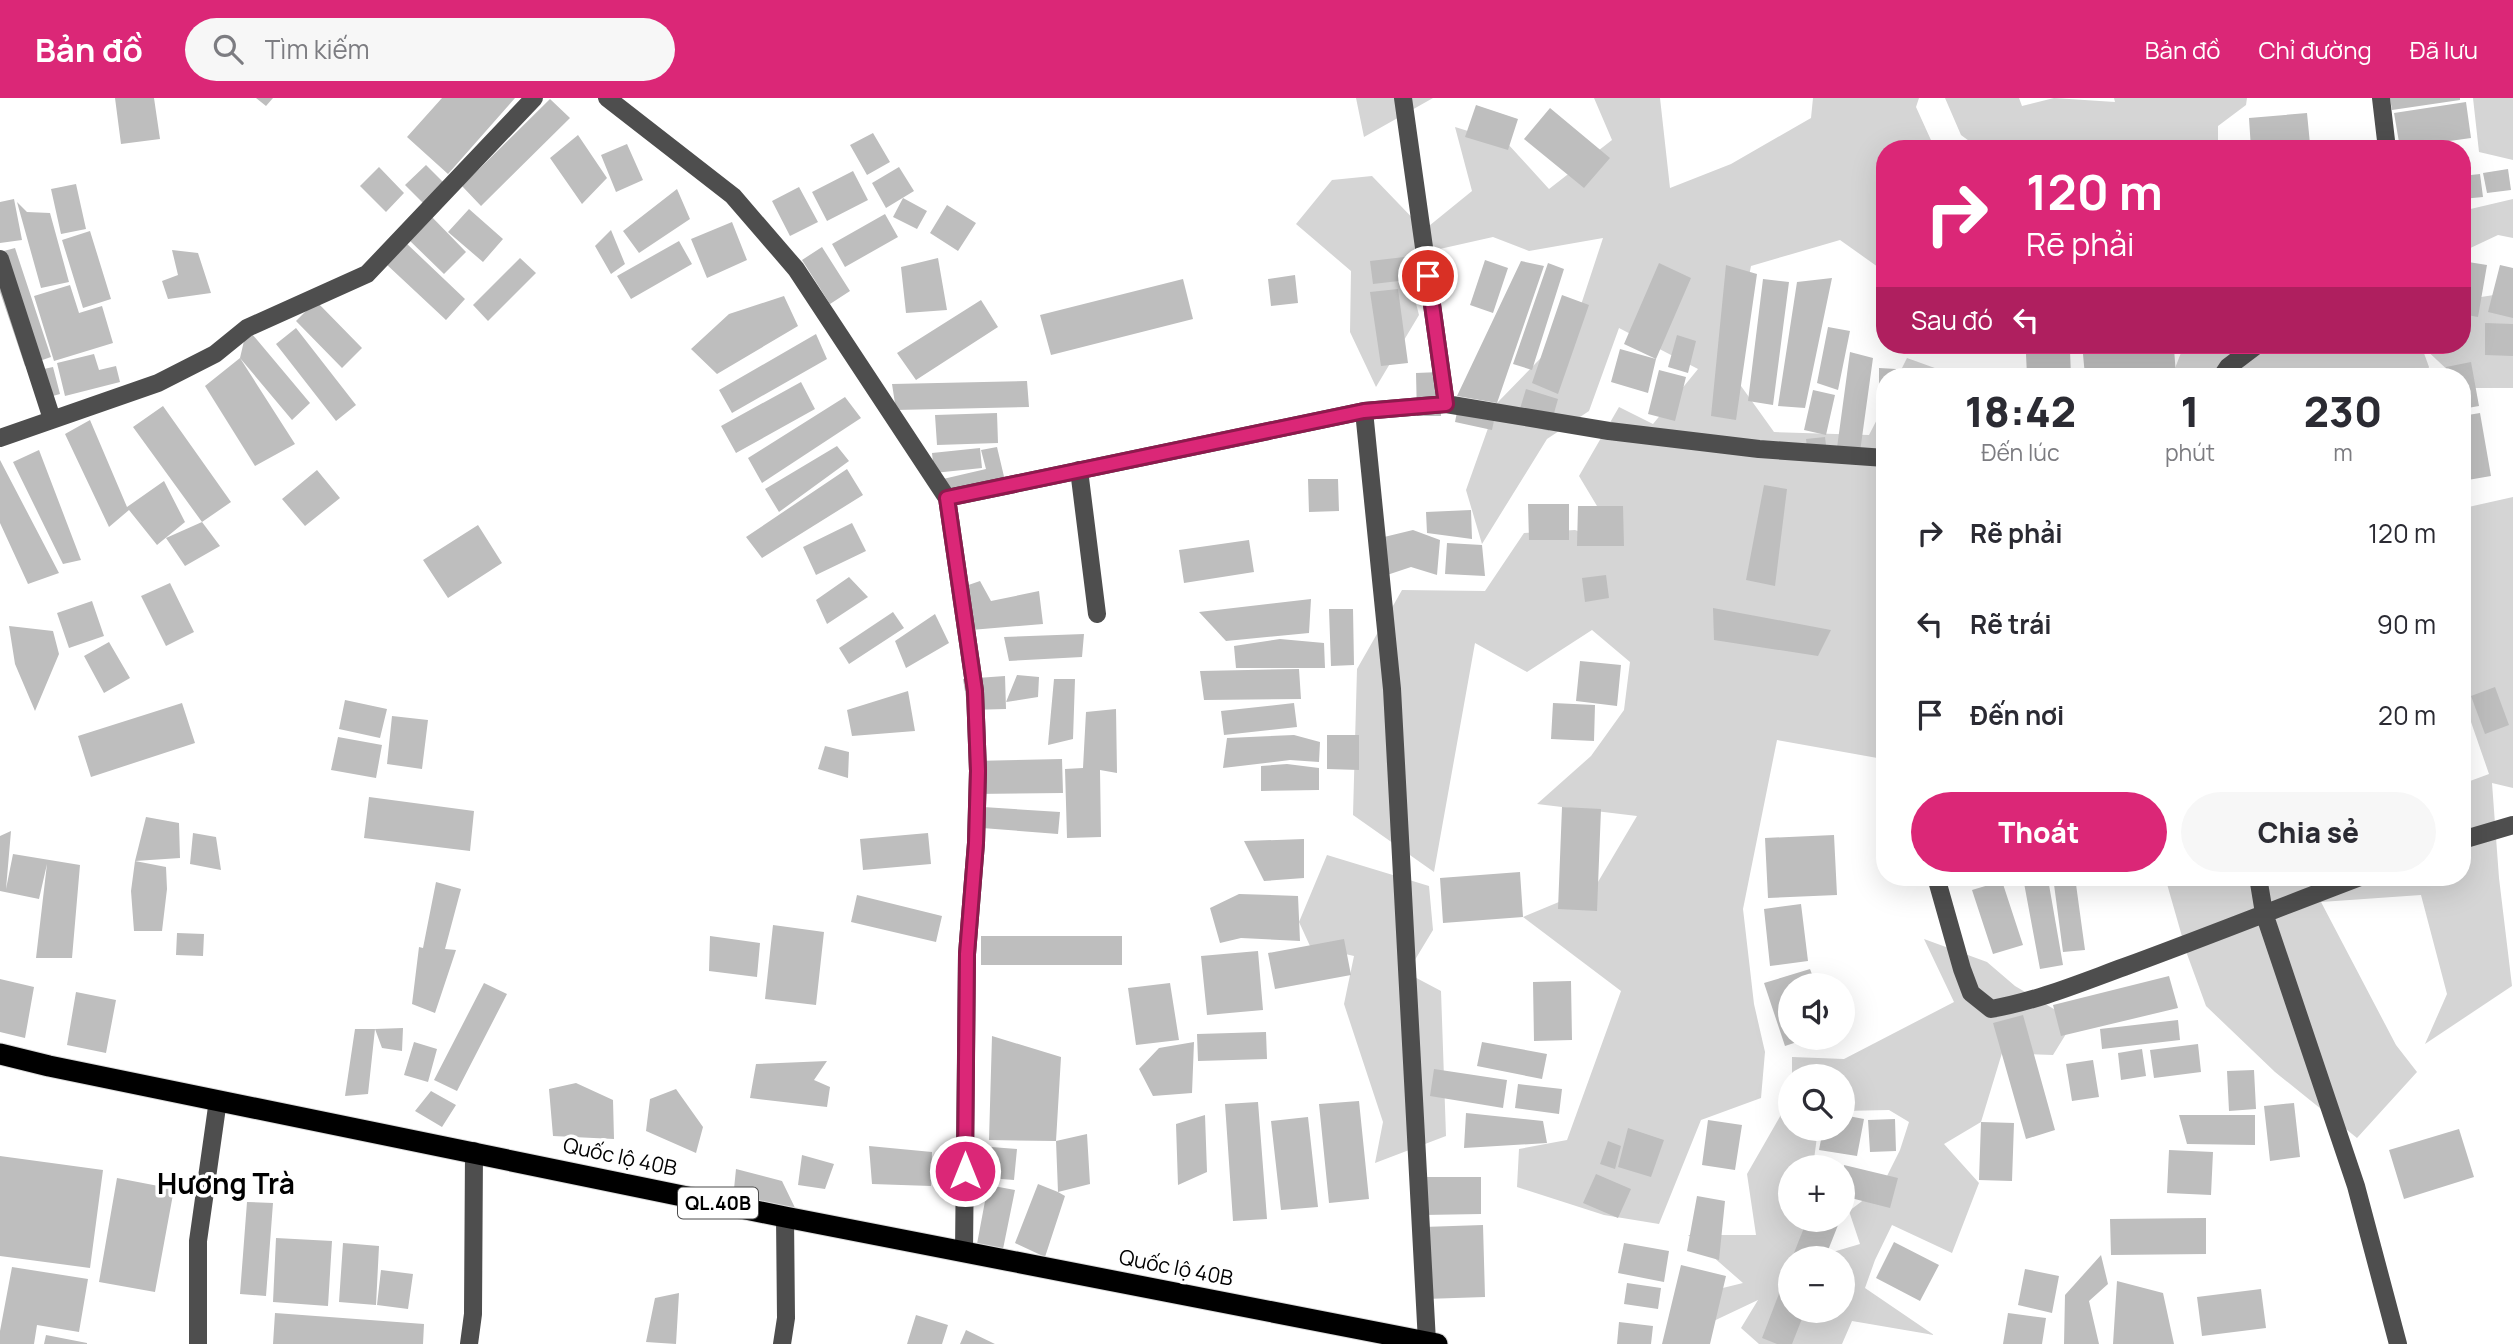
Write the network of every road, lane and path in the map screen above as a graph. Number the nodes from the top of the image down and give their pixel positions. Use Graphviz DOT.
graph roads {
  1 [pos="534,98"];
  2 [pos="607,98"];
  3 [pos="1403,98"];
  4 [pos="2381,98"];
  5 [pos="2386,140"];
  6 [pos="0,259"];
  7 [pos="2246,354"];
  8 [pos="2228,368"];
  9 [pos="1446,404"];
  10 [pos="1364,411"];
  11 [pos="52,419"];
  12 [pos="0,438"];
  13 [pos="1876,457"];
  14 [pos="1079,470"];
  15 [pos="947,498"];
  16 [pos="1097,614"];
  17 [pos="2513,825"];
  18 [pos="2471,837"];
  19 [pos="1939,886"];
  20 [pos="2260,886"];
  21 [pos="2336,886"];
  22 [pos="2264,913"];
  23 [pos="0,1054"];
  24 [pos="218,1100"];
  25 [pos="474,1151"];
  26 [pos="785,1217"];
  27 [pos="964,1252"];
  28 [pos="1434,1343"];
  29 [pos="198,1344"];
  30 [pos="469,1344"];
  31 [pos="782,1344"];
  32 [pos="2398,1344"];
  1 -- 11 [label="street"];
  2 -- 15 [label="street"];
  3 -- 9 [label="street"];
  4 -- 5 [label="street"];
  6 -- 11 [label="street"];
  7 -- 8 [label="street"];
  9 -- 10 [label="street"];
  9 -- 13 [label="street"];
  10 -- 14 [label="street"];
  10 -- 28 [label="street"];
  11 -- 12 [label="street"];
  14 -- 15 [label="street"];
  14 -- 16 [label="street"];
  15 -- 27 [label="street"];
  17 -- 18 [label="street"];
  19 -- 22 [label="street"];
  20 -- 22 [label="street"];
  21 -- 22 [label="street"];
  22 -- 32 [label="street"];
  23 -- 24 [label="highway, Quốc lộ 40B / QL.40B"];
  24 -- 25 [label="highway, Quốc lộ 40B / QL.40B"];
  24 -- 29 [label="street"];
  25 -- 26 [label="highway, Quốc lộ 40B / QL.40B"];
  25 -- 30 [label="street"];
  26 -- 27 [label="highway, Quốc lộ 40B / QL.40B"];
  26 -- 31 [label="street"];
  27 -- 28 [label="highway, Quốc lộ 40B / QL.40B"];
}
